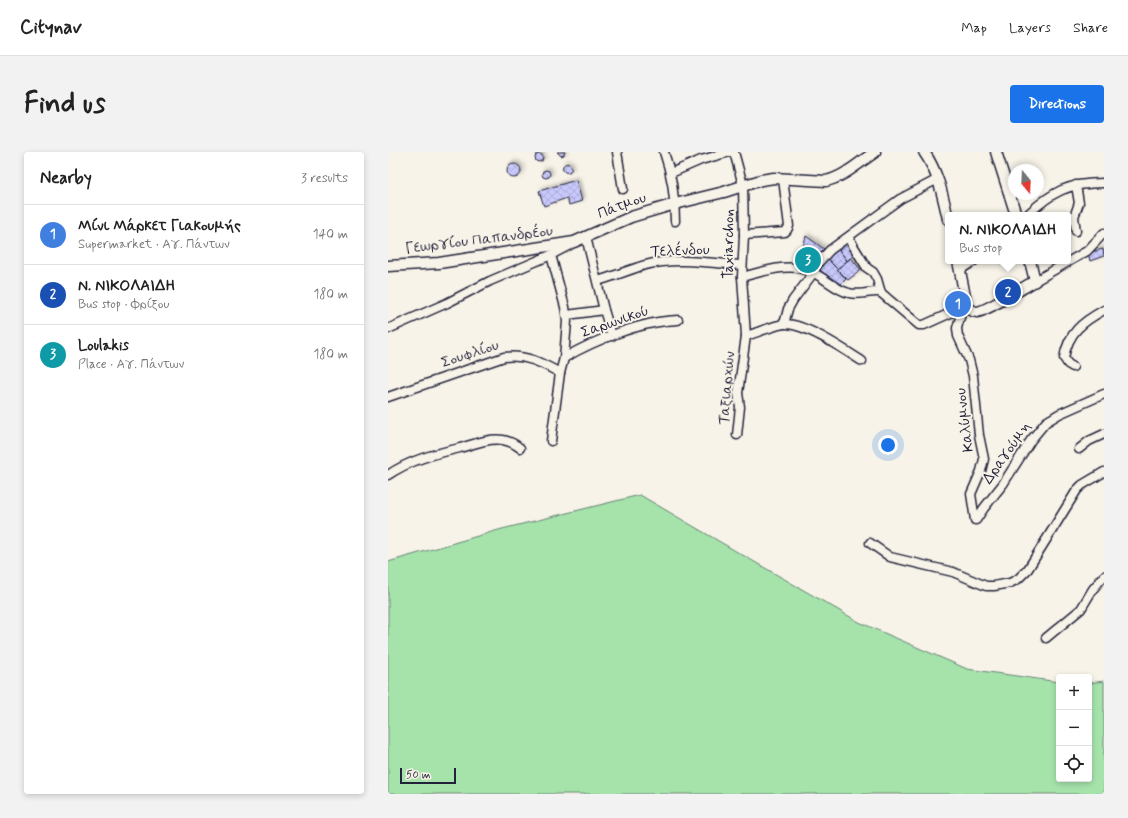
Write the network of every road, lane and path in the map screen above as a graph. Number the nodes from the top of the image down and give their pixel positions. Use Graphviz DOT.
graph roads {
  1 [pos="617,152"];
  2 [pos="664,152"];
  3 [pos="730,152"];
  4 [pos="734,152"];
  5 [pos="875,152"];
  6 [pos="924,152"];
  7 [pos="996,152"];
  8 [pos="671,173"];
  9 [pos="783,179"];
  10 [pos="938,179"];
  11 [pos="1104,184"];
  12 [pos="743,185"];
  13 [pos="1076,185"];
  14 [pos="623,189"];
  15 [pos="675,204"];
  16 [pos="946,212"];
  17 [pos="1015,212"];
  18 [pos="1030,212"];
  19 [pos="675,221"];
  20 [pos="1076,231"];
  21 [pos="744,234"];
  22 [pos="1103,236"];
  23 [pos="586,237"];
  24 [pos="850,237"];
  25 [pos="574,242"];
  26 [pos="1104,245"];
  27 [pos="551,254"];
  28 [pos="1071,260"];
  29 [pos="1031,264"];
  30 [pos="1064,264"];
  31 [pos="741,265"];
  32 [pos="388,266"];
  33 [pos="959,266"];
  34 [pos="814,272"];
  35 [pos="742,277"];
  36 [pos="598,281"];
  37 [pos="1035,281"];
  38 [pos="881,292"];
  39 [pos="965,307"];
  40 [pos="604,310"];
  41 [pos="1104,310"];
  42 [pos="567,315"];
  43 [pos="678,320"];
  44 [pos="784,324"];
  45 [pos="388,329"];
  46 [pos="612,336"];
  47 [pos="746,336"];
  48 [pos="564,358"];
  49 [pos="862,361"];
  50 [pos="1073,368"];
  51 [pos="560,373"];
  52 [pos="1104,394"];
  53 [pos="388,397"];
  54 [pos="1104,434"];
  55 [pos="737,435"];
  56 [pos="551,441"];
  57 [pos="520,448"];
  58 [pos="1079,448"];
  59 [pos="1104,472"];
  60 [pos="388,475"];
  61 [pos="981,513"];
  62 [pos="870,543"];
  63 [pos="1104,576"];
  64 [pos="1046,638"];
  1 -- 14 [label="street"];
  2 -- 8 [label="street"];
  3 -- 8 [label="street"];
  4 -- 12 [label="street, Taxiarchon"];
  5 -- 9 [label="street, Πάτμου"];
  6 -- 10 [label="street"];
  7 -- 17 [label="street"];
  8 -- 15 [label="street"];
  9 -- 12 [label="street, Πάτμου"];
  9 -- 21 [label="street"];
  10 -- 16 [label="street"];
  10 -- 24 [label="street"];
  11 -- 13 [label="street"];
  12 -- 15 [label="street, Πάτμου"];
  12 -- 21 [label="street, Taxiarchon"];
  13 -- 18 [label="street"];
  13 -- 20 [label="street"];
  15 -- 19 [label="street"];
  15 -- 23 [label="street, Πάτμου"];
  21 -- 31 [label="street, Taxiarchon"];
  22 -- 26 [label="street"];
  22 -- 28 [label="street"];
  23 -- 25 [label="street, Πάτμου"];
  23 -- 36 [label="street"];
  24 -- 34 [label="street"];
  24 -- 38 [label="street"];
  25 -- 27 [label="street, Πάτμου"];
  25 -- 32 [label="street, Γεωργίου Παπανδρέου"];
  27 -- 42 [label="street"];
  27 -- 45 [label="street, Πάτμου"];
  29 -- 37 [label="street"];
  30 -- 37 [label="street"];
  31 -- 35 [label="street, Taxiarchon"];
  31 -- 36 [label="street, Τελένδου"];
  33 -- 39 [label="street"];
  34 -- 35 [label="street"];
  34 -- 38 [label="street"];
  34 -- 44 [label="street"];
  35 -- 47 [label="street, Taxiarchon"];
  36 -- 40 [label="street"];
  37 -- 39 [label="street"];
  38 -- 39 [label="street"];
  39 -- 61 [label="street, Καλύμνου"];
  40 -- 42 [label="street"];
  40 -- 46 [label="street"];
  41 -- 50 [label="street"];
  42 -- 48 [label="street"];
  43 -- 46 [label="street, Σαρωνικού"];
  44 -- 47 [label="street, Ταξιαρχών"];
  44 -- 49 [label="street"];
  46 -- 48 [label="street, Σαρωνικού"];
  47 -- 55 [label="street, Ταξιαρχών"];
  48 -- 51 [label="street"];
  51 -- 53 [label="street, Σουφλίου"];
  51 -- 56 [label="street"];
  52 -- 61 [label="street, Δραγούμη"];
  54 -- 58 [label="street"];
  57 -- 60 [label="street"];
  59 -- 62 [label="street"];
  63 -- 64 [label="street"];
}
